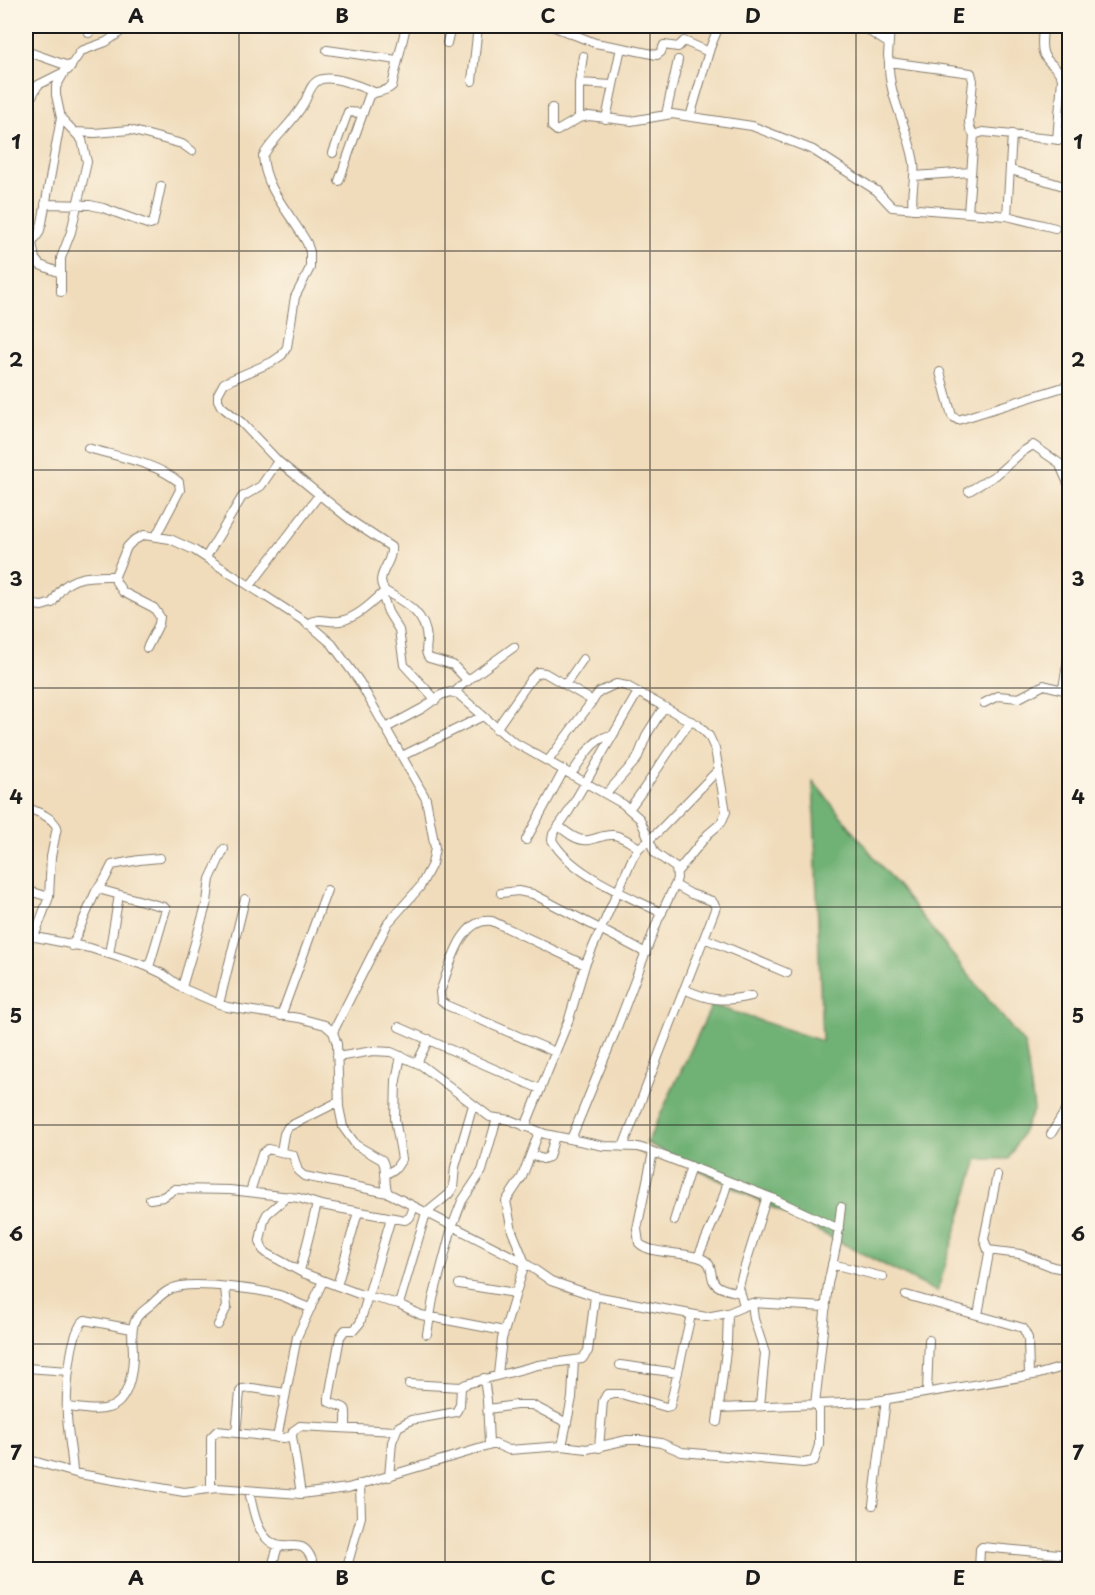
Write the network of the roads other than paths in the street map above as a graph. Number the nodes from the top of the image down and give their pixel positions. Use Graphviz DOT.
graph roads {
  1 [pos="120,26"];
  2 [pos="388,26"];
  3 [pos="451,26"];
  4 [pos="478,26"];
  5 [pos="552,26"];
  6 [pos="719,26"];
  7 [pos="787,26"];
  8 [pos="832,26"];
  9 [pos="861,26"];
  10 [pos="891,26"];
  11 [pos="1043,26"];
  12 [pos="405,27"];
  13 [pos="809,28"];
  14 [pos="567,29"];
  15 [pos="447,43"];
  16 [pos="888,43"];
  17 [pos="623,48"];
  18 [pos="327,50"];
  19 [pos="26,51"];
  20 [pos="709,52"];
  21 [pos="583,56"];
  22 [pos="397,60"];
  23 [pos="678,60"];
  24 [pos="889,62"];
  25 [pos="68,69"];
  26 [pos="1065,77"];
  27 [pos="472,81"];
  28 [pos="579,83"];
  29 [pos="612,85"];
  30 [pos="374,92"];
  31 [pos="552,108"];
  32 [pos="363,113"];
  33 [pos="666,114"];
  34 [pos="690,117"];
  35 [pos="61,118"];
  36 [pos="579,118"];
  37 [pos="606,119"];
  38 [pos="26,121"];
  39 [pos="75,132"];
  40 [pos="1012,134"];
  41 [pos="974,135"];
  42 [pos="1058,140"];
  43 [pos="1070,141"];
  44 [pos="192,151"];
  45 [pos="333,153"];
  46 [pos="1011,170"];
  47 [pos="971,172"];
  48 [pos="914,176"];
  49 [pos="339,181"];
  50 [pos="161,186"];
  51 [pos="1070,188"];
  52 [pos="45,204"];
  53 [pos="77,205"];
  54 [pos="26,210"];
  55 [pos="914,210"];
  56 [pos="968,213"];
  57 [pos="1007,216"];
  58 [pos="1055,228"];
  59 [pos="32,243"];
  60 [pos="61,273"];
  61 [pos="61,292"];
  62 [pos="940,372"];
  63 [pos="1070,385"];
  64 [pos="88,448"];
  65 [pos="278,461"];
  66 [pos="1070,488"];
  67 [pos="969,490"];
  68 [pos="319,495"];
  69 [pos="156,536"];
  70 [pos="206,557"];
  71 [pos="115,576"];
  72 [pos="250,586"];
  73 [pos="384,592"];
  74 [pos="26,604"];
  75 [pos="308,624"];
  76 [pos="514,647"];
  77 [pos="147,648"];
  78 [pos="1070,648"];
  79 [pos="583,659"];
  80 [pos="468,681"];
  81 [pos="565,685"];
  82 [pos="1066,692"];
  83 [pos="454,693"];
  84 [pos="638,693"];
  85 [pos="436,700"];
  86 [pos="592,701"];
  87 [pos="984,703"];
  88 [pos="664,707"];
  89 [pos="483,716"];
  90 [pos="691,722"];
  91 [pos="386,728"];
  92 [pos="496,729"];
  93 [pos="613,735"];
  94 [pos="402,756"];
  95 [pos="548,761"];
  96 [pos="719,769"];
  97 [pos="568,772"];
  98 [pos="585,782"];
  99 [pos="606,794"];
  100 [pos="26,807"];
  101 [pos="629,809"];
  102 [pos="559,826"];
  103 [pos="526,840"];
  104 [pos="649,840"];
  105 [pos="639,848"];
  106 [pos="224,849"];
  107 [pos="160,858"];
  108 [pos="677,872"];
  109 [pos="675,885"];
  110 [pos="98,889"];
  111 [pos="26,890"];
  112 [pos="327,890"];
  113 [pos="620,891"];
  114 [pos="501,893"];
  115 [pos="119,895"];
  116 [pos="49,897"];
  117 [pos="245,899"];
  118 [pos="662,913"];
  119 [pos="601,930"];
  120 [pos="26,935"];
  121 [pos="34,937"];
  122 [pos="704,938"];
  123 [pos="72,946"];
  124 [pos="646,953"];
  125 [pos="109,954"];
  126 [pos="585,965"];
  127 [pos="149,967"];
  128 [pos="787,974"];
  129 [pos="182,987"];
  130 [pos="684,989"];
  131 [pos="751,996"];
  132 [pos="219,1004"];
  133 [pos="281,1016"];
  134 [pos="399,1027"];
  135 [pos="333,1032"];
  136 [pos="429,1040"];
  137 [pos="555,1052"];
  138 [pos="401,1056"];
  139 [pos="337,1057"];
  140 [pos="417,1063"];
  141 [pos="540,1089"];
  142 [pos="338,1102"];
  143 [pos="1070,1102"];
  144 [pos="473,1105"];
  145 [pos="497,1118"];
  146 [pos="525,1127"];
  147 [pos="539,1132"];
  148 [pos="1052,1134"];
  149 [pos="555,1136"];
  150 [pos="571,1139"];
  151 [pos="623,1147"];
  152 [pos="281,1151"];
  153 [pos="653,1152"];
  154 [pos="531,1155"];
  155 [pos="690,1166"];
  156 [pos="385,1175"];
  157 [pos="997,1175"];
  158 [pos="728,1181"];
  159 [pos="250,1192"];
  160 [pos="388,1193"];
  161 [pos="288,1196"];
  162 [pos="767,1196"];
  163 [pos="150,1199"];
  164 [pos="317,1204"];
  165 [pos="414,1207"];
  166 [pos="841,1207"];
  167 [pos="358,1212"];
  168 [pos="426,1213"];
  169 [pos="391,1218"];
  170 [pos="674,1221"];
  171 [pos="452,1227"];
  172 [pos="839,1228"];
  173 [pos="988,1250"];
  174 [pos="698,1257"];
  175 [pos="525,1263"];
  176 [pos="832,1264"];
  177 [pos="1070,1270"];
  178 [pos="300,1271"];
  179 [pos="883,1276"];
  180 [pos="323,1281"];
  181 [pos="459,1284"];
  182 [pos="337,1286"];
  183 [pos="225,1288"];
  184 [pos="515,1293"];
  185 [pos="740,1293"];
  186 [pos="906,1295"];
  187 [pos="368,1296"];
  188 [pos="595,1296"];
  189 [pos="399,1304"];
  190 [pos="748,1305"];
  191 [pos="826,1307"];
  192 [pos="311,1308"];
  193 [pos="728,1313"];
  194 [pos="691,1315"];
  195 [pos="978,1315"];
  196 [pos="430,1316"];
  197 [pos="218,1325"];
  198 [pos="132,1329"];
  199 [pos="504,1330"];
  200 [pos="427,1334"];
  201 [pos="928,1340"];
  202 [pos="574,1360"];
  203 [pos="620,1365"];
  204 [pos="1070,1365"];
  205 [pos="26,1368"];
  206 [pos="69,1371"];
  207 [pos="678,1373"];
  208 [pos="498,1374"];
  209 [pos="1029,1375"];
  210 [pos="484,1378"];
  211 [pos="409,1384"];
  212 [pos="461,1387"];
  213 [pos="927,1392"];
  214 [pos="285,1393"];
  215 [pos="886,1400"];
  216 [pos="817,1405"];
  217 [pos="759,1406"];
  218 [pos="67,1407"];
  219 [pos="719,1408"];
  220 [pos="488,1409"];
  221 [pos="717,1422"];
  222 [pos="567,1424"];
  223 [pos="346,1427"];
  224 [pos="395,1431"];
  225 [pos="236,1433"];
  226 [pos="292,1436"];
  227 [pos="277,1438"];
  228 [pos="489,1444"];
  229 [pos="562,1446"];
  230 [pos="598,1448"];
  231 [pos="26,1459"];
  232 [pos="73,1472"];
  233 [pos="389,1477"];
  234 [pos="360,1484"];
  235 [pos="211,1488"];
  236 [pos="249,1491"];
  237 [pos="301,1494"];
  238 [pos="873,1504"];
  239 [pos="278,1546"];
  240 [pos="1070,1555"];
  241 [pos="272,1569"];
  242 [pos="310,1569"];
  243 [pos="345,1569"];
  244 [pos="979,1569"];
  1 -- 25 [label="street"];
  2 -- 12 [label="street"];
  3 -- 15 [label="street"];
  4 -- 27 [label="street"];
  5 -- 14 [label="street"];
  6 -- 20 [label="street"];
  7 -- 13 [label="street"];
  8 -- 13 [label="street"];
  9 -- 16 [label="street"];
  10 -- 16 [label="street"];
  11 -- 26 [label="street"];
  12 -- 22 [label="street"];
  14 -- 17 [label="street"];
  16 -- 24 [label="street"];
  17 -- 20 [label="street"];
  17 -- 29 [label="street"];
  18 -- 22 [label="street"];
  19 -- 25 [label="street"];
  20 -- 34 [label="street"];
  21 -- 28 [label="street"];
  22 -- 30 [label="street"];
  23 -- 33 [label="street"];
  24 -- 41 [label="street"];
  24 -- 48 [label="street"];
  25 -- 35 [label="street"];
  25 -- 38 [label="street"];
  26 -- 42 [label="street"];
  28 -- 29 [label="street"];
  28 -- 36 [label="street"];
  29 -- 37 [label="street"];
  30 -- 32 [label="street"];
  30 -- 65 [label="street"];
  31 -- 36 [label="street"];
  32 -- 45 [label="street"];
  32 -- 49 [label="street"];
  33 -- 34 [label="street"];
  33 -- 37 [label="street"];
  34 -- 55 [label="street"];
  35 -- 39 [label="street"];
  35 -- 52 [label="street"];
  36 -- 37 [label="street"];
  39 -- 44 [label="street"];
  39 -- 53 [label="street"];
  40 -- 41 [label="street"];
  40 -- 42 [label="street"];
  40 -- 46 [label="street"];
  41 -- 47 [label="street"];
  42 -- 43 [label="street"];
  46 -- 51 [label="street"];
  46 -- 57 [label="street"];
  47 -- 48 [label="street"];
  47 -- 56 [label="street"];
  48 -- 55 [label="street"];
  50 -- 53 [label="street"];
  52 -- 53 [label="street"];
  52 -- 59 [label="street"];
  53 -- 60 [label="street"];
  54 -- 59 [label="street"];
  55 -- 56 [label="street"];
  56 -- 57 [label="street"];
  57 -- 58 [label="street"];
  59 -- 60 [label="street"];
  60 -- 61 [label="street"];
  62 -- 63 [label="street"];
  64 -- 69 [label="street"];
  65 -- 68 [label="street"];
  65 -- 70 [label="street"];
  66 -- 67 [label="street"];
  68 -- 72 [label="street"];
  68 -- 73 [label="street"];
  69 -- 70 [label="street"];
  69 -- 71 [label="street"];
  70 -- 72 [label="street"];
  71 -- 74 [label="street"];
  71 -- 77 [label="street"];
  72 -- 75 [label="street"];
  73 -- 75 [label="street"];
  73 -- 80 [label="street"];
  73 -- 85 [label="street"];
  75 -- 91 [label="street"];
  76 -- 80 [label="street"];
  78 -- 82 [label="street"];
  79 -- 81 [label="street"];
  80 -- 83 [label="street"];
  81 -- 86 [label="street"];
  81 -- 92 [label="street"];
  82 -- 87 [label="street"];
  83 -- 85 [label="street"];
  83 -- 89 [label="street"];
  84 -- 86 [label="street"];
  84 -- 88 [label="street"];
  84 -- 93 [label="street"];
  85 -- 91 [label="street"];
  86 -- 95 [label="street"];
  88 -- 90 [label="street"];
  88 -- 99 [label="street"];
  89 -- 92 [label="street"];
  89 -- 94 [label="street"];
  90 -- 96 [label="street"];
  90 -- 101 [label="street"];
  91 -- 94 [label="street"];
  92 -- 95 [label="street"];
  93 -- 97 [label="street"];
  93 -- 98 [label="street"];
  94 -- 135 [label="street"];
  95 -- 97 [label="street"];
  96 -- 104 [label="street"];
  96 -- 108 [label="street"];
  97 -- 98 [label="street"];
  97 -- 103 [label="street"];
  98 -- 99 [label="street"];
  98 -- 102 [label="street"];
  99 -- 101 [label="street"];
  100 -- 116 [label="street"];
  101 -- 104 [label="street"];
  102 -- 105 [label="street"];
  102 -- 113 [label="street"];
  104 -- 105 [label="street"];
  104 -- 108 [label="street"];
  105 -- 113 [label="street"];
  106 -- 129 [label="street"];
  107 -- 110 [label="street"];
  108 -- 109 [label="street"];
  109 -- 118 [label="street"];
  109 -- 122 [label="street"];
  110 -- 115 [label="street"];
  110 -- 123 [label="street"];
  111 -- 116 [label="street"];
  112 -- 133 [label="street"];
  113 -- 118 [label="street"];
  113 -- 119 [label="street"];
  114 -- 119 [label="street"];
  115 -- 125 [label="street"];
  115 -- 127 [label="street"];
  116 -- 121 [label="street"];
  117 -- 132 [label="street"];
  118 -- 124 [label="street"];
  119 -- 124 [label="street"];
  119 -- 126 [label="street"];
  120 -- 121 [label="street"];
  121 -- 123 [label="street"];
  122 -- 128 [label="street"];
  122 -- 130 [label="street"];
  123 -- 125 [label="street"];
  124 -- 150 [label="street"];
  125 -- 127 [label="street"];
  126 -- 137 [label="street"];
  126 -- 137 [label="street"];
  127 -- 129 [label="street"];
  129 -- 132 [label="street"];
  130 -- 131 [label="street"];
  130 -- 151 [label="street"];
  132 -- 133 [label="street"];
  133 -- 135 [label="street"];
  134 -- 136 [label="street"];
  135 -- 139 [label="street"];
  136 -- 140 [label="street"];
  136 -- 141 [label="street"];
  137 -- 141 [label="street"];
  138 -- 139 [label="street"];
  138 -- 140 [label="street"];
  138 -- 156 [label="street"];
  139 -- 142 [label="street"];
  140 -- 144 [label="street"];
  141 -- 146 [label="street"];
  142 -- 152 [label="street"];
  142 -- 156 [label="street"];
  143 -- 148 [label="street"];
  144 -- 145 [label="street"];
  144 -- 168 [label="street"];
  145 -- 146 [label="street"];
  145 -- 171 [label="street"];
  146 -- 147 [label="street"];
  147 -- 149 [label="street"];
  147 -- 154 [label="street"];
  149 -- 150 [label="street"];
  149 -- 154 [label="street"];
  150 -- 151 [label="street"];
  151 -- 153 [label="street"];
  152 -- 159 [label="street"];
  152 -- 160 [label="street"];
  153 -- 155 [label="street"];
  153 -- 174 [label="street"];
  154 -- 175 [label="street"];
  155 -- 158 [label="street"];
  155 -- 170 [label="street"];
  156 -- 160 [label="street"];
  157 -- 173 [label="street"];
  158 -- 162 [label="street"];
  158 -- 174 [label="street"];
  159 -- 161 [label="street"];
  159 -- 163 [label="street"];
  160 -- 165 [label="street"];
  161 -- 164 [label="street"];
  161 -- 178 [label="street"];
  162 -- 172 [label="street"];
  162 -- 185 [label="street"];
  164 -- 167 [label="street"];
  164 -- 178 [label="street"];
  165 -- 168 [label="street"];
  165 -- 169 [label="street"];
  166 -- 172 [label="street"];
  167 -- 169 [label="street"];
  167 -- 182 [label="street"];
  168 -- 171 [label="street"];
  168 -- 189 [label="street"];
  169 -- 187 [label="street"];
  171 -- 175 [label="street"];
  171 -- 196 [label="street"];
  172 -- 176 [label="street"];
  173 -- 177 [label="street"];
  173 -- 195 [label="street"];
  174 -- 185 [label="street"];
  175 -- 184 [label="street"];
  175 -- 188 [label="street"];
  176 -- 179 [label="street"];
  176 -- 191 [label="street"];
  178 -- 180 [label="street"];
  180 -- 182 [label="street"];
  180 -- 192 [label="street"];
  181 -- 184 [label="street"];
  182 -- 187 [label="street"];
  183 -- 192 [label="street"];
  183 -- 197 [label="street"];
  183 -- 198 [label="street"];
  184 -- 199 [label="street"];
  185 -- 190 [label="street"];
  186 -- 195 [label="street"];
  187 -- 189 [label="street"];
  187 -- 223 [label="street"];
  188 -- 194 [label="street"];
  188 -- 202 [label="street"];
  189 -- 196 [label="street"];
  190 -- 191 [label="street"];
  190 -- 193 [label="street"];
  190 -- 217 [label="street"];
  191 -- 216 [label="street"];
  192 -- 214 [label="street"];
  193 -- 194 [label="street"];
  193 -- 219 [label="street"];
  194 -- 207 [label="street"];
  195 -- 209 [label="street"];
  196 -- 199 [label="street"];
  196 -- 200 [label="street"];
  198 -- 206 [label="street"];
  198 -- 218 [label="street"];
  199 -- 208 [label="street"];
  201 -- 213 [label="street"];
  202 -- 208 [label="street"];
  202 -- 222 [label="street"];
  203 -- 207 [label="street"];
  204 -- 209 [label="street"];
  205 -- 206 [label="street"];
  206 -- 218 [label="street"];
  207 -- 230 [label="street"];
  208 -- 210 [label="street"];
  209 -- 213 [label="street"];
  210 -- 212 [label="street"];
  210 -- 220 [label="street"];
  211 -- 212 [label="street"];
  212 -- 224 [label="street"];
  213 -- 215 [label="street"];
  214 -- 225 [label="street"];
  214 -- 227 [label="street"];
  215 -- 216 [label="street"];
  215 -- 238 [label="street"];
  216 -- 217 [label="street"];
  216 -- 230 [label="street"];
  217 -- 219 [label="street"];
  218 -- 232 [label="street"];
  219 -- 221 [label="street"];
  220 -- 222 [label="street"];
  220 -- 228 [label="street"];
  222 -- 229 [label="street"];
  223 -- 224 [label="street"];
  223 -- 226 [label="street"];
  224 -- 233 [label="street"];
  225 -- 227 [label="street"];
  225 -- 235 [label="street"];
  226 -- 227 [label="street"];
  226 -- 237 [label="street"];
  228 -- 229 [label="street"];
  228 -- 233 [label="street"];
  229 -- 230 [label="street"];
  231 -- 232 [label="street"];
  232 -- 235 [label="street"];
  233 -- 234 [label="street"];
  234 -- 237 [label="street"];
  234 -- 243 [label="street"];
  235 -- 236 [label="street"];
  236 -- 237 [label="street"];
  236 -- 239 [label="street"];
  239 -- 241 [label="street"];
  239 -- 242 [label="street"];
  240 -- 244 [label="street"];
}
